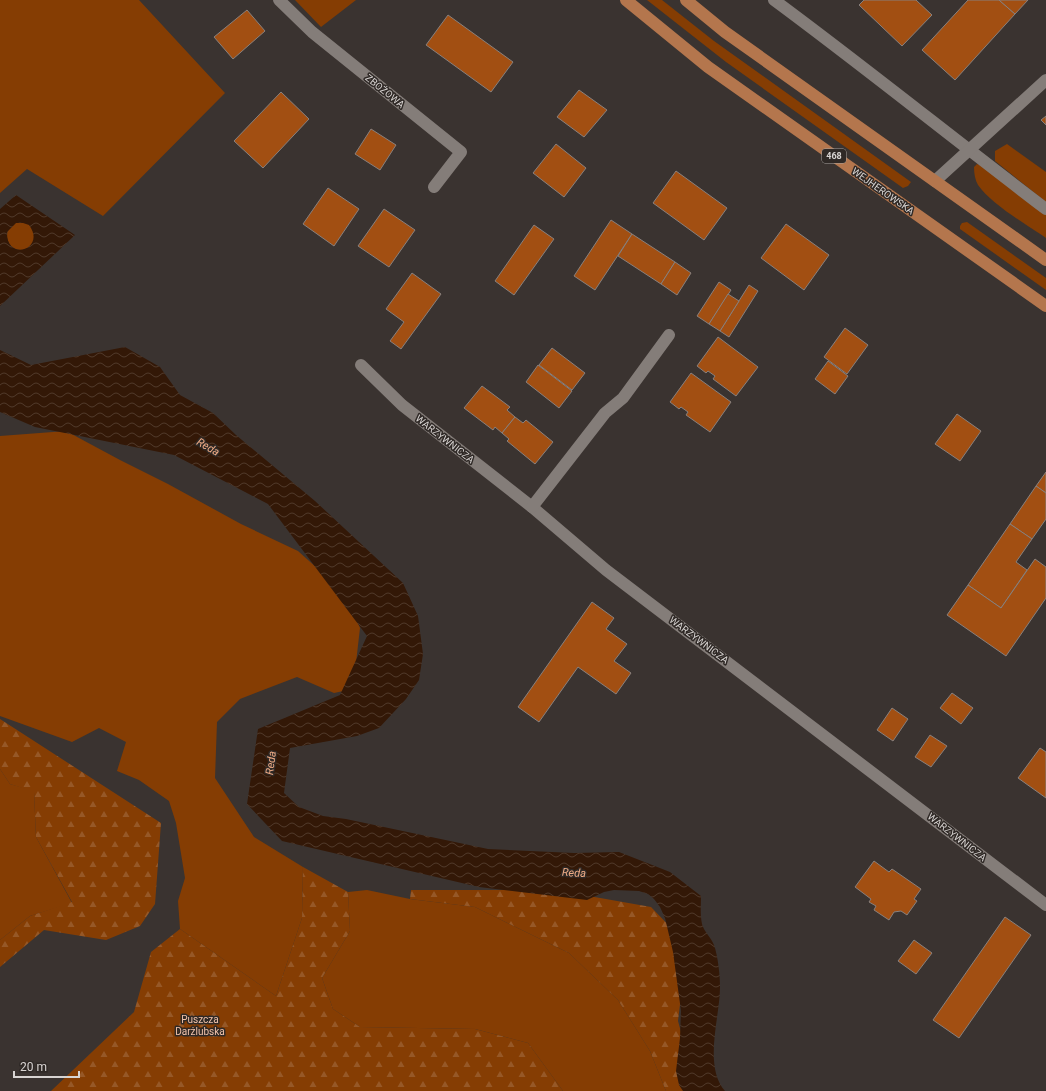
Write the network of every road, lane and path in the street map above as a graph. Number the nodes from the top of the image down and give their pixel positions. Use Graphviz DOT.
graph roads {
  1 [pos="279,0"];
  2 [pos="626,0"];
  3 [pos="686,0"];
  4 [pos="774,0"];
  5 [pos="1046,80"];
  6 [pos="969,151"];
  7 [pos="935,181"];
  8 [pos="434,187"];
  9 [pos="1046,209"];
  10 [pos="1046,260"];
  11 [pos="1046,306"];
  12 [pos="669,336"];
  13 [pos="362,365"];
  14 [pos="532,508"];
  15 [pos="1046,905"];
  1 -- 8 [label="street, ZBOŻOWA"];
  2 -- 11 [label="main road, WEJHEROWSKA / 468"];
  3 -- 7 [label="main road"];
  4 -- 6 [label="street"];
  5 -- 6 [label="street"];
  6 -- 7 [label="street"];
  6 -- 9 [label="street"];
  7 -- 10 [label="main road"];
  12 -- 14 [label="street"];
  13 -- 14 [label="street, WARZYWNICZA"];
  14 -- 15 [label="street, WARZYWNICZA"];
}
